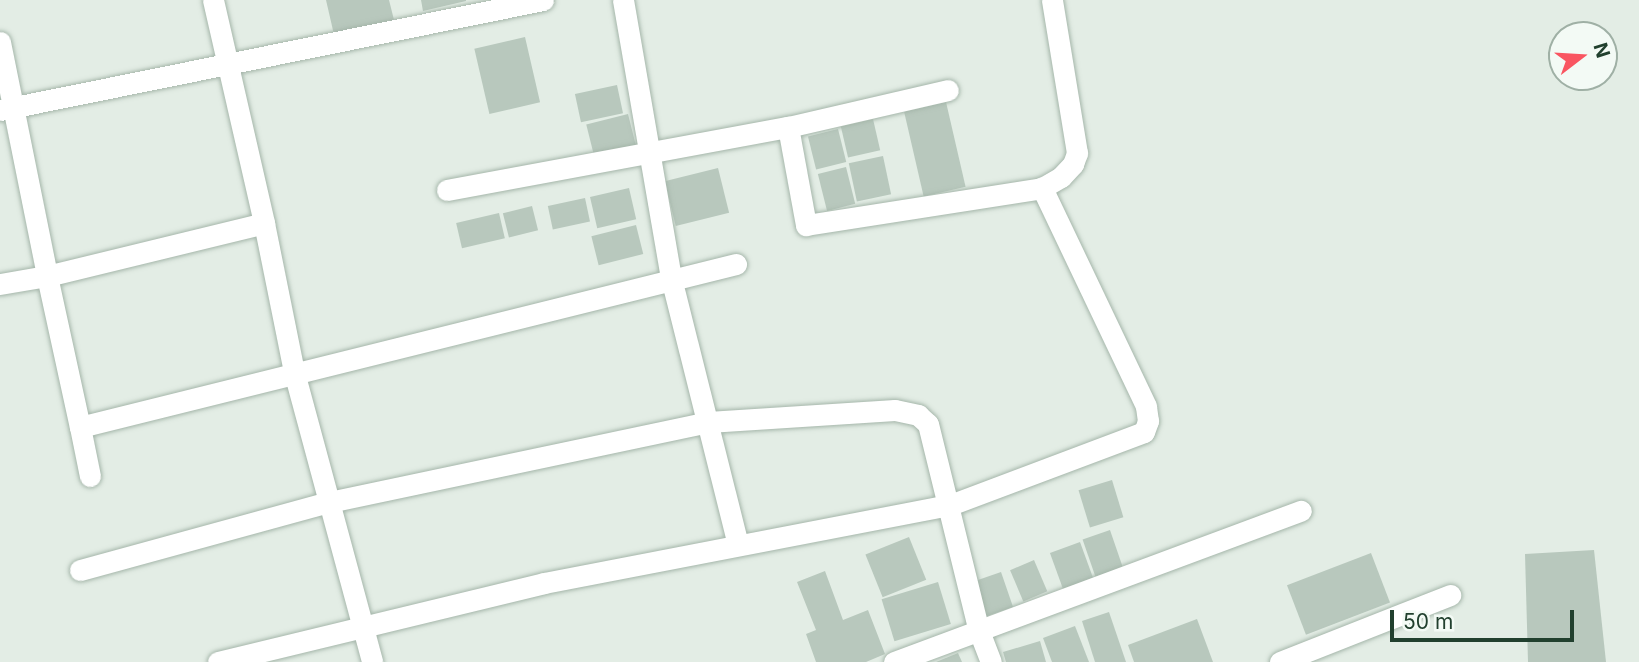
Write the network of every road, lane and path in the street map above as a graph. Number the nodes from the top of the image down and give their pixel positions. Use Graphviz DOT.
graph roads {
  1 [pos="214,0"];
  2 [pos="543,0"];
  3 [pos="623,0"];
  4 [pos="1052,0"];
  5 [pos="0,42"];
  6 [pos="227,62"];
  7 [pos="948,90"];
  8 [pos="7,108"];
  9 [pos="788,127"];
  10 [pos="648,152"];
  11 [pos="1042,188"];
  12 [pos="447,190"];
  13 [pos="264,223"];
  14 [pos="736,264"];
  15 [pos="47,276"];
  16 [pos="671,278"];
  17 [pos="0,284"];
  18 [pos="293,372"];
  19 [pos="708,422"];
  20 [pos="80,427"];
  21 [pos="90,476"];
  22 [pos="328,502"];
  23 [pos="950,505"];
  24 [pos="1301,511"];
  25 [pos="738,544"];
  26 [pos="80,570"];
  27 [pos="1450,594"];
  28 [pos="362,625"];
  29 [pos="979,631"];
  30 [pos="218,662"];
  31 [pos="372,662"];
  32 [pos="894,662"];
  33 [pos="991,662"];
  34 [pos="1280,662"];
  1 -- 6 [label="street"];
  2 -- 6 [label="street"];
  3 -- 10 [label="street"];
  4 -- 11 [label="street"];
  5 -- 8 [label="street"];
  6 -- 8 [label="street"];
  6 -- 13 [label="street"];
  7 -- 9 [label="street"];
  8 -- 15 [label="street"];
  9 -- 10 [label="street"];
  9 -- 11 [label="street"];
  10 -- 12 [label="street"];
  10 -- 16 [label="street"];
  11 -- 23 [label="street"];
  13 -- 15 [label="street"];
  13 -- 18 [label="street"];
  14 -- 16 [label="street"];
  15 -- 17 [label="street"];
  15 -- 20 [label="street"];
  16 -- 18 [label="street"];
  16 -- 19 [label="street"];
  18 -- 20 [label="street"];
  18 -- 22 [label="street"];
  19 -- 22 [label="street"];
  19 -- 23 [label="street"];
  19 -- 25 [label="street"];
  20 -- 21 [label="street"];
  22 -- 26 [label="street"];
  22 -- 28 [label="street"];
  23 -- 25 [label="street"];
  23 -- 29 [label="street"];
  24 -- 29 [label="street"];
  25 -- 28 [label="street"];
  27 -- 34 [label="street"];
  28 -- 30 [label="street"];
  28 -- 31 [label="street"];
  29 -- 32 [label="street"];
  29 -- 33 [label="street"];
}
